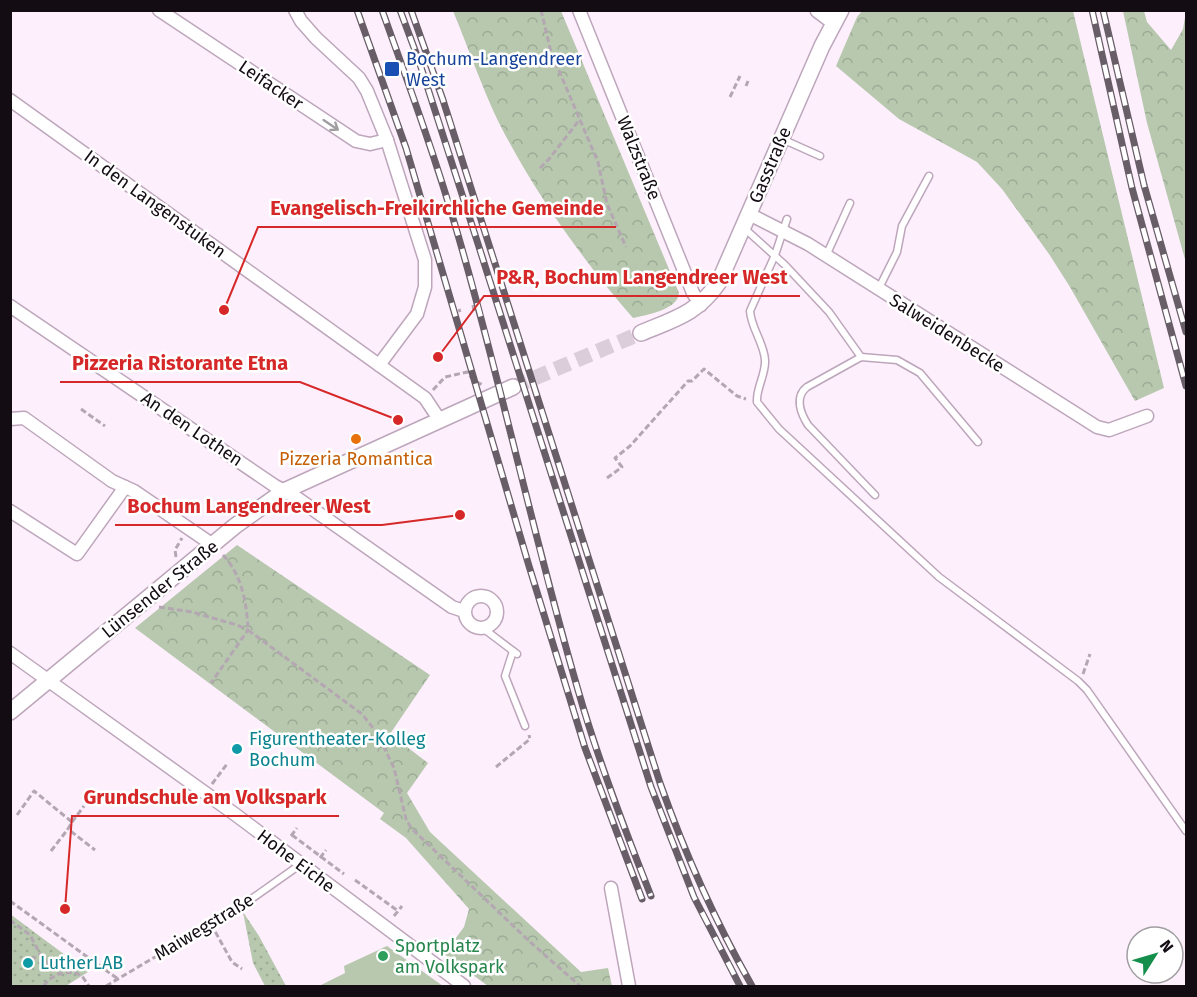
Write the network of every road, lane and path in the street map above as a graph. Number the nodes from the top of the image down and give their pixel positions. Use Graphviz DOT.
graph roads {
  1 [pos="159,10"];
  2 [pos="295,10"];
  3 [pos="541,10"];
  4 [pos="579,10"];
  5 [pos="818,10"];
  6 [pos="837,16"];
  7 [pos="740,76"];
  8 [pos="748,81"];
  9 [pos="746,86"];
  10 [pos="730,97"];
  11 [pos="10,100"];
  12 [pos="580,119"];
  13 [pos="781,138"];
  14 [pos="387,140"];
  15 [pos="820,156"];
  16 [pos="540,168"];
  17 [pos="929,176"];
  18 [pos="850,203"];
  19 [pos="746,221"];
  20 [pos="784,225"];
  21 [pos="626,247"];
  22 [pos="775,255"];
  23 [pos="826,256"];
  24 [pos="878,289"];
  25 [pos="473,305"];
  26 [pos="701,305"];
  27 [pos="10,306"];
  28 [pos="474,311"];
  29 [pos="641,333"];
  30 [pos="861,357"];
  31 [pos="379,365"];
  32 [pos="487,387"];
  33 [pos="513,387"];
  34 [pos="425,398"];
  35 [pos="757,402"];
  36 [pos="81,409"];
  37 [pos="1147,416"];
  38 [pos="10,419"];
  39 [pos="439,419"];
  40 [pos="105,426"];
  41 [pos="978,442"];
  42 [pos="607,477"];
  43 [pos="125,487"];
  44 [pos="284,491"];
  45 [pos="875,495"];
  46 [pos="10,510"];
  47 [pos="213,545"];
  48 [pos="146,600"];
  49 [pos="464,611"];
  50 [pos="484,629"];
  51 [pos="248,630"];
  52 [pos="10,653"];
  53 [pos="1090,654"];
  54 [pos="49,680"];
  55 [pos="1078,681"];
  56 [pos="211,683"];
  57 [pos="10,712"];
  58 [pos="525,726"];
  59 [pos="227,764"];
  60 [pos="496,767"];
  61 [pos="206,793"];
  62 [pos="84,806"];
  63 [pos="16,815"];
  64 [pos="72,822"];
  65 [pos="68,829"];
  66 [pos="1186,831"];
  67 [pos="292,835"];
  68 [pos="95,850"];
  69 [pos="51,851"];
  70 [pos="301,864"];
  71 [pos="344,874"];
  72 [pos="355,880"];
  73 [pos="610,888"];
  74 [pos="10,901"];
  75 [pos="240,907"];
  76 [pos="398,911"];
  77 [pos="10,920"];
  78 [pos="211,924"];
  79 [pos="40,954"];
  80 [pos="31,960"];
  81 [pos="242,969"];
  82 [pos="59,974"];
  83 [pos="118,979"];
  84 [pos="44,987"];
  85 [pos="89,987"];
  86 [pos="106,987"];
  87 [pos="464,987"];
  88 [pos="580,987"];
  89 [pos="629,987"];
  1 -- 14 [label="street, Leifacker, one-way"];
  2 -- 14 [label="street"];
  3 -- 12 [label="path"];
  4 -- 26 [label="street, Walzstraße"];
  5 -- 6 [label="street"];
  6 -- 13 [label="street, Gasstraße"];
  7 -- 10 [label="path"];
  8 -- 9 [label="path"];
  11 -- 31 [label="street, In den Langenstuken"];
  12 -- 16 [label="path"];
  12 -- 21 [label="path"];
  13 -- 15 [label="lane"];
  13 -- 19 [label="street, Gasstraße"];
  14 -- 31 [label="street"];
  17 -- 24 [label="lane"];
  18 -- 23 [label="lane"];
  19 -- 20 [label="street, Salweidenbecke"];
  19 -- 22 [label="lane"];
  19 -- 26 [label="street, Gasstraße"];
  20 -- 22 [label="lane"];
  20 -- 23 [label="street, Salweidenbecke"];
  22 -- 30 [label="lane"];
  22 -- 35 [label="lane"];
  23 -- 24 [label="street, Salweidenbecke"];
  24 -- 37 [label="street, Salweidenbecke"];
  25 -- 28 [label="path"];
  26 -- 29 [label="street"];
  27 -- 44 [label="street, An den Lothen"];
  30 -- 41 [label="lane"];
  30 -- 45 [label="lane"];
  31 -- 34 [label="street, In den Langenstuken"];
  32 -- 34 [label="path"];
  33 -- 39 [label="street, Lünsender Straße"];
  34 -- 39 [label="street, In den Langenstuken"];
  35 -- 42 [label="path"];
  35 -- 55 [label="lane"];
  36 -- 40 [label="path"];
  38 -- 43 [label="street"];
  39 -- 44 [label="street, Lünsender Straße"];
  43 -- 46 [label="street"];
  43 -- 47 [label="street"];
  44 -- 47 [label="street, Lünsender Straße"];
  44 -- 49 [label="street, An den Lothen"];
  47 -- 48 [label="street, Lünsender Straße"];
  47 -- 51 [label="path"];
  48 -- 51 [label="path"];
  48 -- 54 [label="street, Lünsender Straße"];
  49 -- 50 [label="street, An den Lothen"];
  49 -- 50 [label="street"];
  50 -- 58 [label="lane"];
  51 -- 56 [label="path"];
  51 -- 88 [label="path"];
  52 -- 54 [label="street, Hohe Eiche"];
  53 -- 55 [label="path"];
  54 -- 57 [label="street, Lünsender Straße"];
  54 -- 61 [label="street, Hohe Eiche"];
  55 -- 66 [label="lane"];
  58 -- 60 [label="path"];
  59 -- 61 [label="path"];
  61 -- 70 [label="street, Hohe Eiche"];
  62 -- 64 [label="path"];
  63 -- 64 [label="path"];
  64 -- 65 [label="path"];
  65 -- 68 [label="path"];
  65 -- 69 [label="path"];
  67 -- 71 [label="path"];
  70 -- 75 [label="lane, Maiwegstraße"];
  70 -- 87 [label="street, Hohe Eiche"];
  72 -- 76 [label="path"];
  73 -- 89 [label="street"];
  74 -- 83 [label="path"];
  75 -- 78 [label="path, Maiwegstraße"];
  77 -- 79 [label="path"];
  78 -- 81 [label="path"];
  78 -- 83 [label="path, Maiwegstraße"];
  79 -- 80 [label="path"];
  79 -- 82 [label="path"];
  82 -- 84 [label="path"];
  82 -- 85 [label="path"];
  83 -- 86 [label="path, Maiwegstraße"];
}
